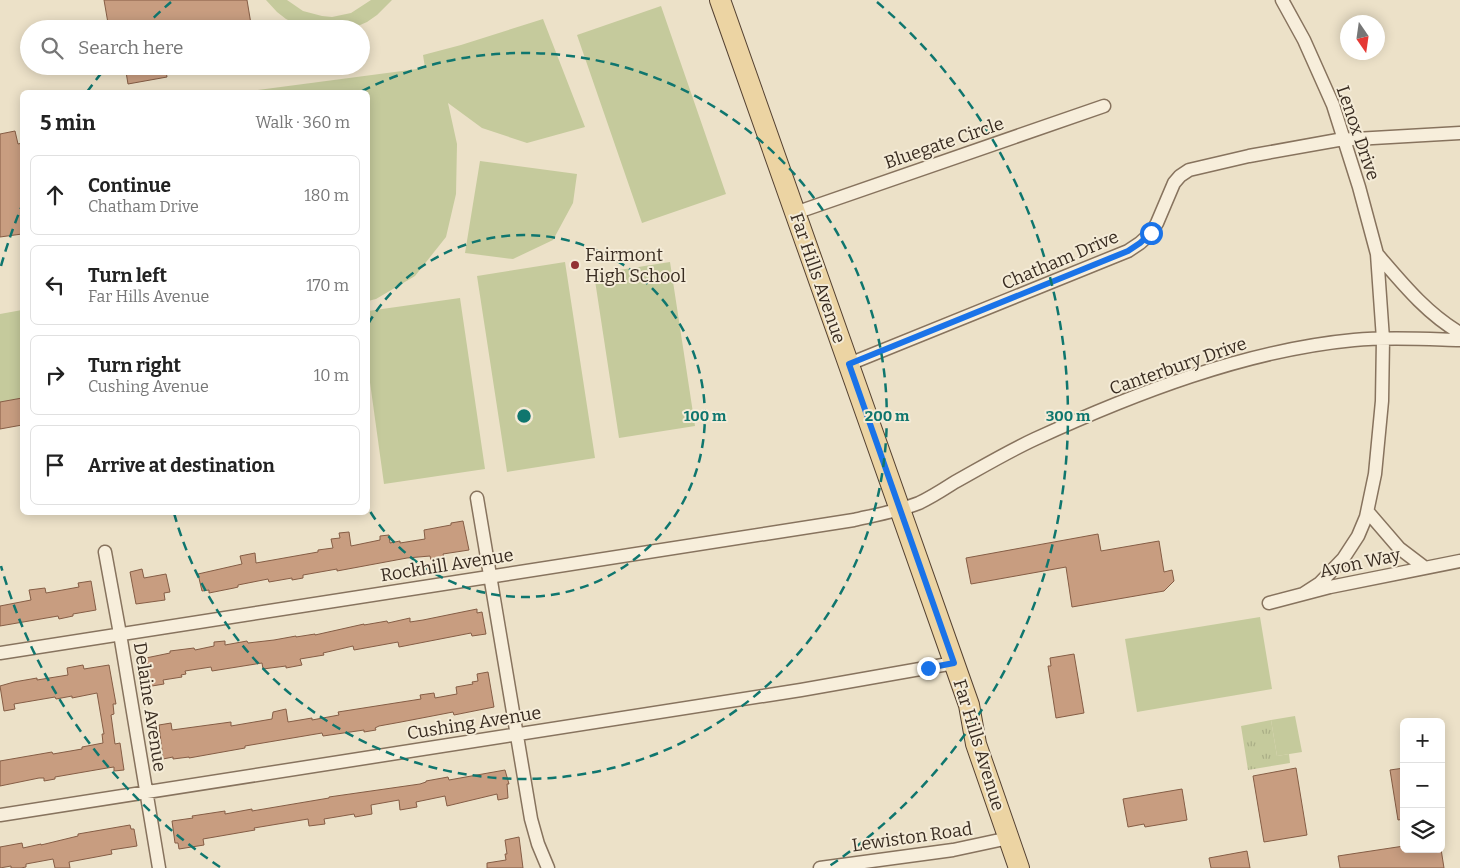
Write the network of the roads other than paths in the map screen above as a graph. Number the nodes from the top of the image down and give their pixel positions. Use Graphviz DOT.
graph roads {
  1 [pos="1282,0"];
  2 [pos="722,1"];
  3 [pos="1104,106"];
  4 [pos="1460,133"];
  5 [pos="1345,141"];
  6 [pos="795,213"];
  7 [pos="1377,254"];
  8 [pos="1460,333"];
  9 [pos="1383,339"];
  10 [pos="1460,340"];
  11 [pos="849,364"];
  12 [pos="477,498"];
  13 [pos="900,510"];
  14 [pos="1368,512"];
  15 [pos="105,552"];
  16 [pos="1460,561"];
  17 [pos="1424,567"];
  18 [pos="490,576"];
  19 [pos="1303,594"];
  20 [pos="1269,603"];
  21 [pos="120,634"];
  22 [pos="0,653"];
  23 [pos="954,663"];
  24 [pos="517,734"];
  25 [pos="145,792"];
  26 [pos="0,815"];
  27 [pos="1009,838"];
  28 [pos="159,868"];
  29 [pos="548,868"];
  30 [pos="820,868"];
  31 [pos="1019,868"];
  1 -- 5 [label="street, Lenox Drive"];
  2 -- 6 [label="main road, Far Hills Avenue"];
  3 -- 6 [label="street, Bluegate Circle"];
  4 -- 5 [label="street, Chatham Drive"];
  5 -- 7 [label="street, Lenox Drive"];
  5 -- 11 [label="street, Chatham Drive"];
  6 -- 11 [label="main road, Far Hills Avenue"];
  7 -- 8 [label="street, Lenox Drive"];
  7 -- 9 [label="street, Lenox Drive"];
  9 -- 10 [label="street, Canterbury Drive"];
  9 -- 13 [label="street, Canterbury Drive"];
  9 -- 14 [label="street, Lenox Drive"];
  11 -- 13 [label="main road, Far Hills Avenue"];
  12 -- 18 [label="street"];
  13 -- 18 [label="street, Rockhill Avenue"];
  13 -- 23 [label="main road, Far Hills Avenue"];
  14 -- 17 [label="street"];
  14 -- 19 [label="street, Lenox Drive"];
  15 -- 21 [label="street, Delaine Avenue"];
  16 -- 17 [label="street, Avon Way"];
  17 -- 19 [label="street, Avon Way"];
  18 -- 21 [label="street, Rockhill Avenue"];
  18 -- 24 [label="street"];
  19 -- 20 [label="street, Avon Way"];
  21 -- 22 [label="street, Rockhill Avenue"];
  21 -- 25 [label="street, Delaine Avenue"];
  23 -- 24 [label="street, Cushing Avenue"];
  23 -- 27 [label="main road, Far Hills Avenue"];
  24 -- 25 [label="street, Cushing Avenue"];
  24 -- 29 [label="street"];
  25 -- 26 [label="street, Cushing Avenue"];
  25 -- 28 [label="street, Delaine Avenue"];
  27 -- 30 [label="street, Lewiston Road"];
  27 -- 31 [label="main road, Far Hills Avenue"];
}
